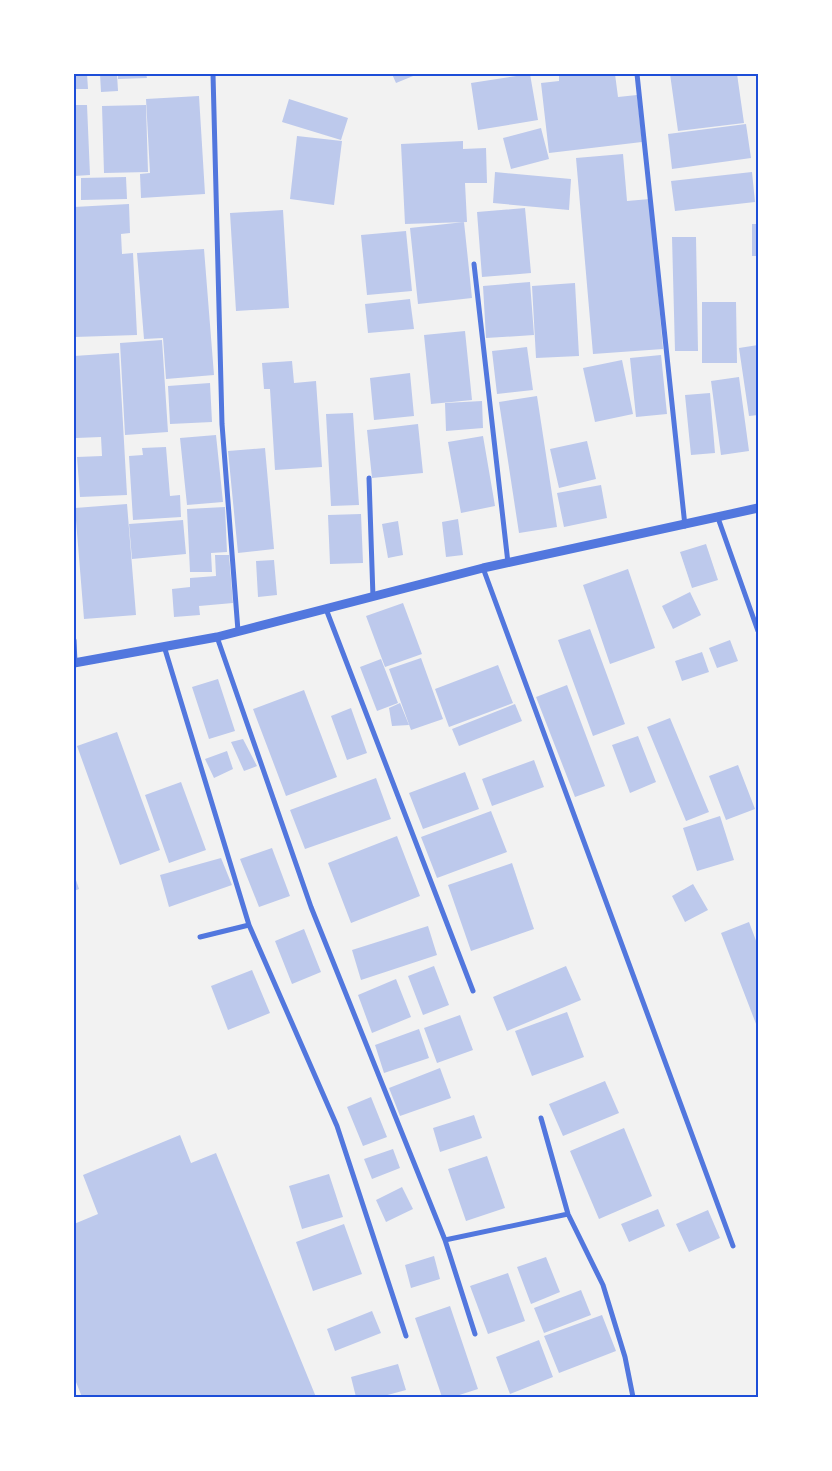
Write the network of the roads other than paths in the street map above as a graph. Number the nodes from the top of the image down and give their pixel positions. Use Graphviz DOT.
graph roads {
  1 [pos="213,74"];
  2 [pos="637,74"];
  3 [pos="474,264"];
  4 [pos="369,478"];
  5 [pos="758,508"];
  6 [pos="718,518"];
  7 [pos="685,526"];
  8 [pos="508,563"];
  9 [pos="483,568"];
  10 [pos="373,598"];
  11 [pos="326,609"];
  12 [pos="238,631"];
  13 [pos="758,632"];
  14 [pos="217,638"];
  15 [pos="74,640"];
  16 [pos="164,646"];
  17 [pos="74,663"];
  18 [pos="249,925"];
  19 [pos="200,937"];
  20 [pos="473,991"];
  21 [pos="541,1118"];
  22 [pos="568,1214"];
  23 [pos="445,1240"];
  24 [pos="733,1246"];
  25 [pos="475,1334"];
  26 [pos="406,1336"];
  27 [pos="633,1397"];
  1 -- 12 [label="street"];
  2 -- 7 [label="street"];
  3 -- 8 [label="street"];
  4 -- 10 [label="street"];
  5 -- 6 [label="street"];
  6 -- 7 [label="street"];
  6 -- 13 [label="street"];
  7 -- 8 [label="street"];
  8 -- 9 [label="street"];
  9 -- 10 [label="street"];
  9 -- 24 [label="street"];
  10 -- 11 [label="street"];
  11 -- 12 [label="street"];
  11 -- 20 [label="street"];
  12 -- 14 [label="street"];
  14 -- 16 [label="street"];
  14 -- 23 [label="street"];
  15 -- 17 [label="street"];
  16 -- 17 [label="street"];
  16 -- 18 [label="street"];
  18 -- 19 [label="street"];
  18 -- 26 [label="street"];
  21 -- 22 [label="street"];
  22 -- 23 [label="street"];
  22 -- 27 [label="street"];
  23 -- 25 [label="street"];
}
